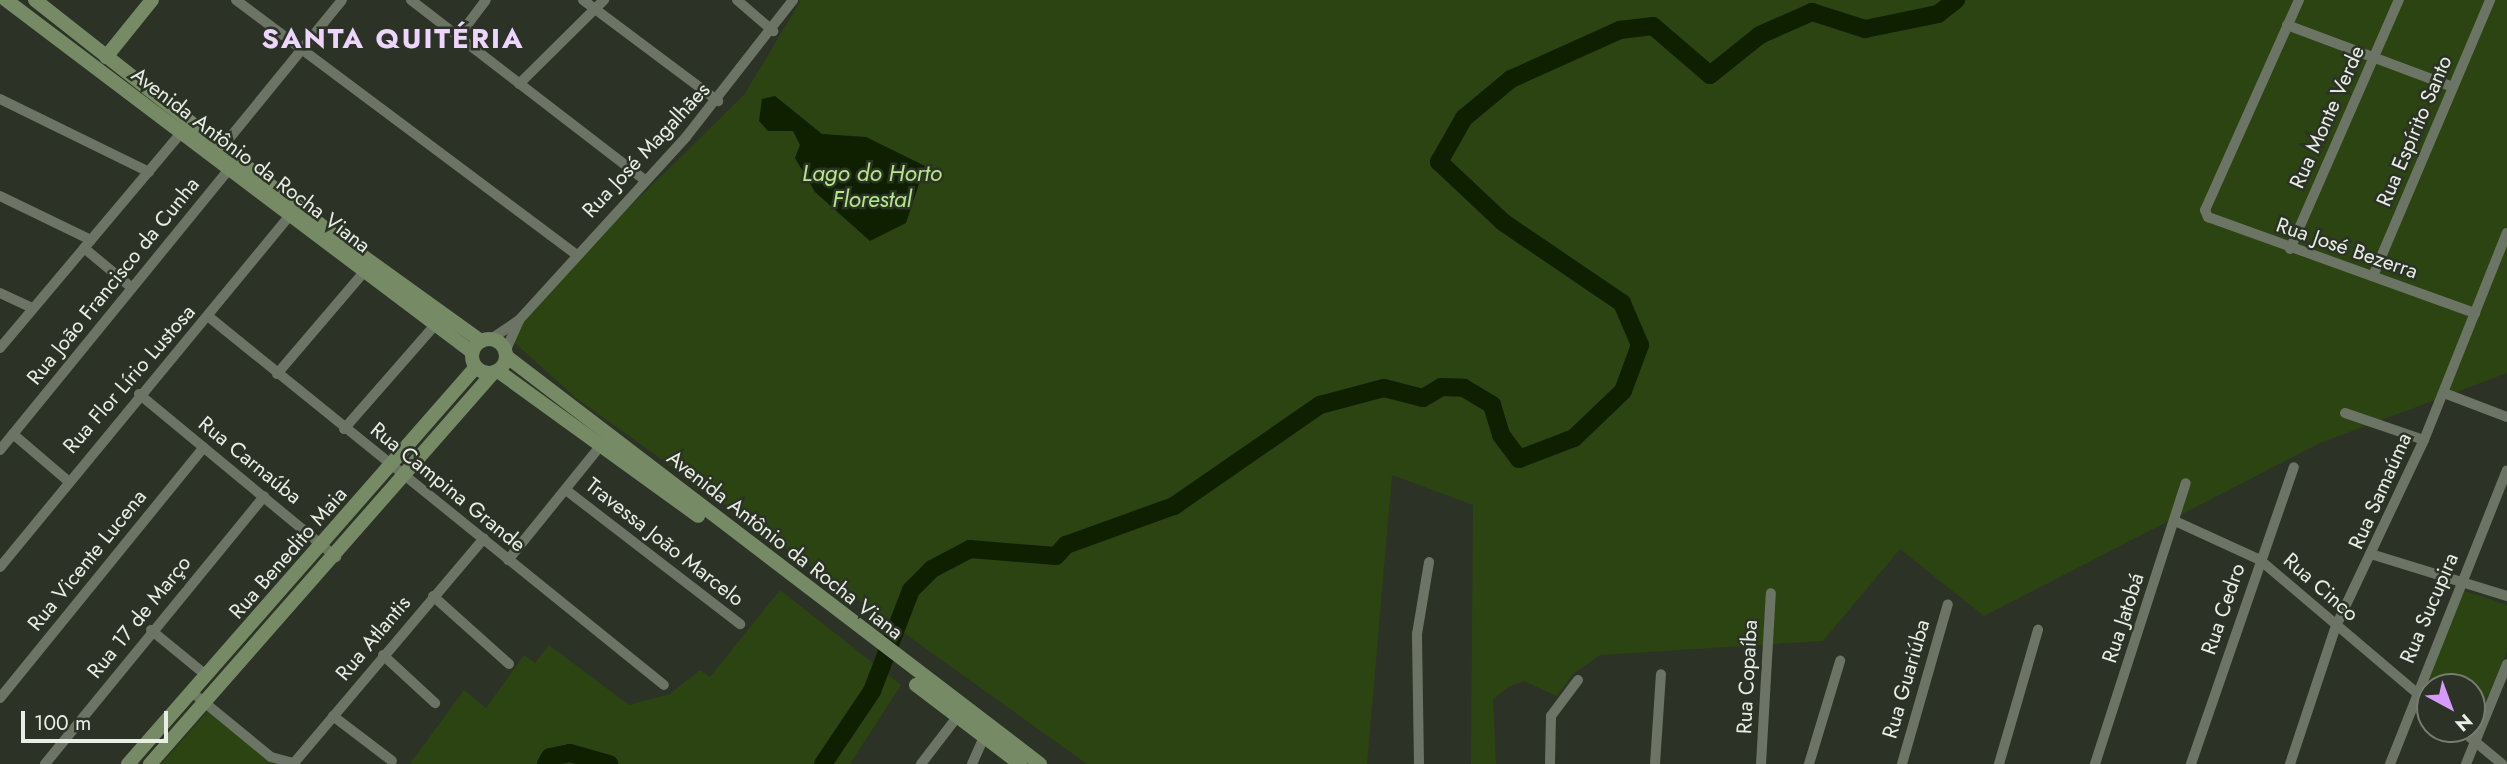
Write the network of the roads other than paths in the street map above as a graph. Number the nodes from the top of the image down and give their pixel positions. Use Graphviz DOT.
graph roads {
  1 [pos="6,0"];
  2 [pos="35,0"];
  3 [pos="152,0"];
  4 [pos="236,0"];
  5 [pos="342,0"];
  6 [pos="411,0"];
  7 [pos="486,0"];
  8 [pos="583,0"];
  9 [pos="604,0"];
  10 [pos="737,0"];
  11 [pos="793,0"];
  12 [pos="2300,0"];
  13 [pos="2399,0"];
  14 [pos="2490,0"];
  15 [pos="595,9"];
  16 [pos="2287,25"];
  17 [pos="774,31"];
  18 [pos="458,37"];
  19 [pos="303,50"];
  20 [pos="2374,56"];
  21 [pos="106,57"];
  22 [pos="519,84"];
  23 [pos="2453,87"];
  24 [pos="0,99"];
  25 [pos="718,101"];
  26 [pos="182,132"];
  27 [pos="223,146"];
  28 [pos="229,169"];
  29 [pos="149,172"];
  30 [pos="645,180"];
  31 [pos="0,196"];
  32 [pos="289,217"];
  33 [pos="2507,233"];
  34 [pos="88,244"];
  35 [pos="2290,249"];
  36 [pos="575,254"];
  37 [pos="364,272"];
  38 [pos="2373,276"];
  39 [pos="132,288"];
  40 [pos="0,293"];
  41 [pos="32,308"];
  42 [pos="2475,313"];
  43 [pos="209,317"];
  44 [pos="519,320"];
  45 [pos="435,325"];
  46 [pos="481,344"];
  47 [pos="0,348"];
  48 [pos="506,354"];
  49 [pos="475,368"];
  50 [pos="496,372"];
  51 [pos="277,374"];
  52 [pos="2444,393"];
  53 [pos="139,394"];
  54 [pos="2345,413"];
  55 [pos="2507,417"];
  56 [pos="344,429"];
  57 [pos="13,434"];
  58 [pos="2424,440"];
  59 [pos="602,444"];
  60 [pos="204,447"];
  61 [pos="0,450"];
  62 [pos="392,467"];
  63 [pos="2294,467"];
  64 [pos="2507,470"];
  65 [pos="406,479"];
  66 [pos="68,481"];
  67 [pos="2186,483"];
  68 [pos="566,490"];
  69 [pos="264,496"];
  70 [pos="2175,521"];
  71 [pos="484,538"];
  72 [pos="323,546"];
  73 [pos="2374,555"];
  74 [pos="336,557"];
  75 [pos="508,560"];
  76 [pos="2260,560"];
  77 [pos="1429,562"];
  78 [pos="0,567"];
  79 [pos="2462,582"];
  80 [pos="1771,593"];
  81 [pos="433,596"];
  82 [pos="2507,596"];
  83 [pos="1948,604"];
  84 [pos="829,614"];
  85 [pos="740,624"];
  86 [pos="2336,626"];
  87 [pos="2038,629"];
  88 [pos="151,630"];
  89 [pos="383,655"];
  90 [pos="893,661"];
  91 [pos="1840,661"];
  92 [pos="509,664"];
  93 [pos="2507,664"];
  94 [pos="1661,674"];
  95 [pos="207,676"];
  96 [pos="1578,680"];
  97 [pos="664,685"];
  98 [pos="2414,691"];
  99 [pos="198,697"];
  100 [pos="0,698"];
  101 [pos="435,704"];
  102 [pos="2486,712"];
  103 [pos="333,716"];
  104 [pos="957,717"];
  105 [pos="984,737"];
  106 [pos="2473,743"];
  107 [pos="2478,743"];
  108 [pos="392,761"];
  109 [pos="294,763"];
  110 [pos="2098,763"];
  111 [pos="45,764"];
  112 [pos="128,764"];
  113 [pos="150,764"];
  114 [pos="921,764"];
  115 [pos="972,764"];
  116 [pos="1020,764"];
  117 [pos="1040,764"];
  118 [pos="1419,764"];
  119 [pos="1550,764"];
  120 [pos="1655,764"];
  121 [pos="1760,764"];
  122 [pos="1809,764"];
  123 [pos="1902,764"];
  124 [pos="1999,764"];
  125 [pos="2190,764"];
  126 [pos="2290,764"];
  127 [pos="2390,764"];
  128 [pos="2466,764"];
  129 [pos="2502,764"];
  1 -- 26 [label="main road, Avenida Antônio da Rocha Viana"];
  2 -- 21 [label="main road, Avenida Antônio da Rocha Viana"];
  3 -- 21 [label="main road"];
  4 -- 19 [label="street"];
  5 -- 19 [label="street"];
  6 -- 18 [label="street"];
  7 -- 18 [label="street"];
  8 -- 15 [label="street"];
  9 -- 15 [label="street"];
  10 -- 17 [label="street"];
  11 -- 17 [label="street, Rua José Magalhães"];
  12 -- 16 [label="street"];
  13 -- 20 [label="street, Rua Monte Verde"];
  14 -- 23 [label="street, Rua Espírito Santo"];
  15 -- 22 [label="street"];
  15 -- 25 [label="street"];
  16 -- 20 [label="street"];
  16 -- 35 [label="street, Rua José Bezerra"];
  17 -- 25 [label="street, Rua José Magalhães"];
  18 -- 22 [label="street"];
  19 -- 27 [label="street"];
  19 -- 36 [label="street"];
  20 -- 23 [label="street"];
  20 -- 35 [label="street, Rua Monte Verde"];
  21 -- 27 [label="main road, Avenida Antônio da Rocha Viana"];
  22 -- 30 [label="street"];
  23 -- 38 [label="street, Rua Espírito Santo"];
  24 -- 29 [label="street"];
  25 -- 30 [label="street, Rua José Magalhães"];
  26 -- 28 [label="main road, Avenida Antônio da Rocha Viana"];
  26 -- 29 [label="street"];
  27 -- 46 [label="main road, Avenida Antônio da Rocha Viana"];
  28 -- 32 [label="main road, Avenida Antônio da Rocha Viana"];
  28 -- 39 [label="street, Rua João Francisco da Cunha"];
  29 -- 34 [label="street"];
  30 -- 36 [label="street, Rua José Magalhães"];
  31 -- 34 [label="street"];
  32 -- 37 [label="main road, Avenida Antônio da Rocha Viana"];
  32 -- 43 [label="street, Rua Flor Lírio Lustosa"];
  33 -- 42 [label="street, Rua Samaúma"];
  34 -- 39 [label="street"];
  34 -- 41 [label="street"];
  35 -- 38 [label="street, Rua José Bezerra"];
  36 -- 44 [label="street, Rua José Magalhães"];
  37 -- 45 [label="main road, Avenida Antônio da Rocha Viana"];
  37 -- 51 [label="street"];
  38 -- 42 [label="street, Rua José Bezerra"];
  39 -- 57 [label="street, Rua João Francisco da Cunha"];
  40 -- 41 [label="street"];
  41 -- 47 [label="street"];
  42 -- 52 [label="street, Rua Samaúma"];
  43 -- 51 [label="street, Rua Campina Grande"];
  43 -- 53 [label="street, Rua Flor Lírio Lustosa"];
  44 -- 46 [label="street, Rua José Magalhães"];
  44 -- 48 [label="street, Rua José Magalhães"];
  45 -- 46 [label="main road, Avenida Antônio da Rocha Viana"];
  45 -- 56 [label="street"];
  46 -- 48 [label="main road, Avenida Antônio da Rocha Viana"];
  46 -- 49 [label="main road"];
  48 -- 50 [label="main road, Rua Benedito Maia"];
  48 -- 84 [label="main road, Avenida Antônio da Rocha Viana"];
  49 -- 50 [label="main road"];
  49 -- 62 [label="main road, Rua Benedito Maia"];
  50 -- 59 [label="main road, Avenida Antônio da Rocha Viana"];
  50 -- 65 [label="main road, Rua Benedito Maia"];
  51 -- 56 [label="street, Rua Campina Grande"];
  52 -- 55 [label="street"];
  52 -- 58 [label="street, Rua Samaúma"];
  53 -- 60 [label="street, Rua Carnaúba"];
  53 -- 66 [label="street, Rua Flor Lírio Lustosa"];
  54 -- 58 [label="street"];
  56 -- 62 [label="street, Rua Campina Grande"];
  57 -- 61 [label="street, Rua João Francisco da Cunha"];
  57 -- 66 [label="street"];
  58 -- 73 [label="street, Rua Samaúma"];
  59 -- 68 [label="street"];
  59 -- 84 [label="main road, Avenida Antônio da Rocha Viana"];
  60 -- 69 [label="street, Rua Carnaúba"];
  60 -- 100 [label="street, Rua Vicente Lucena"];
  62 -- 65 [label="street, Rua Campina Grande"];
  62 -- 72 [label="main road, Rua Benedito Maia"];
  63 -- 76 [label="street, Rua Cedro"];
  64 -- 79 [label="street, Rua Sucupira"];
  65 -- 71 [label="street, Rua Campina Grande"];
  65 -- 74 [label="main road, Rua Benedito Maia"];
  66 -- 78 [label="street, Rua Flor Lírio Lustosa"];
  67 -- 70 [label="street, Rua Jatobá"];
  68 -- 75 [label="street"];
  68 -- 85 [label="street, Travessa João Marcelo"];
  69 -- 72 [label="street, Rua Carnaúba"];
  69 -- 88 [label="street, Rua 17 de Março"];
  70 -- 76 [label="street, Rua Cinco"];
  70 -- 110 [label="street, Rua Jatobá"];
  71 -- 75 [label="street, Rua Campina Grande"];
  71 -- 81 [label="street, Rua Atlantis"];
  72 -- 74 [label="street, Rua Carnaúba"];
  72 -- 95 [label="main road, Rua Benedito Maia"];
  73 -- 79 [label="street"];
  73 -- 86 [label="street, Rua Samaúma"];
  74 -- 99 [label="main road, Rua Benedito Maia"];
  75 -- 97 [label="street, Rua Campina Grande"];
  76 -- 86 [label="street, Rua Cinco"];
  76 -- 125 [label="street, Rua Cedro"];
  77 -- 118 [label="street"];
  79 -- 82 [label="street"];
  79 -- 98 [label="street, Rua Sucupira"];
  80 -- 121 [label="street, Rua Copaíba"];
  81 -- 89 [label="street, Rua Atlantis"];
  81 -- 92 [label="street"];
  83 -- 123 [label="street, Rua Guariúba"];
  84 -- 90 [label="main road, Avenida Antônio da Rocha Viana"];
  86 -- 98 [label="street, Rua Cinco"];
  86 -- 126 [label="street, Rua Samaúma"];
  87 -- 124 [label="street"];
  88 -- 95 [label="street"];
  88 -- 111 [label="street, Rua 17 de Março"];
  89 -- 101 [label="street"];
  89 -- 103 [label="street, Rua Atlantis"];
  90 -- 104 [label="main road, Avenida Antônio da Rocha Viana"];
  90 -- 117 [label="main road, Avenida Antônio da Rocha Viana"];
  91 -- 122 [label="street"];
  93 -- 102 [label="street"];
  94 -- 120 [label="street"];
  95 -- 99 [label="main road, Rua Benedito Maia"];
  96 -- 119 [label="street"];
  98 -- 127 [label="street, Rua Sucupira"];
  99 -- 109 [label="street"];
  99 -- 112 [label="main road, Rua Benedito Maia"];
  99 -- 113 [label="main road, Rua Benedito Maia"];
  103 -- 108 [label="street"];
  103 -- 109 [label="street, Rua Atlantis"];
  104 -- 105 [label="main road, Avenida Antônio da Rocha Viana"];
  104 -- 114 [label="street"];
  105 -- 115 [label="street"];
  105 -- 116 [label="main road, Avenida Antônio da Rocha Viana"];
  106 -- 128 [label="street"];
  107 -- 129 [label="street"];
}
